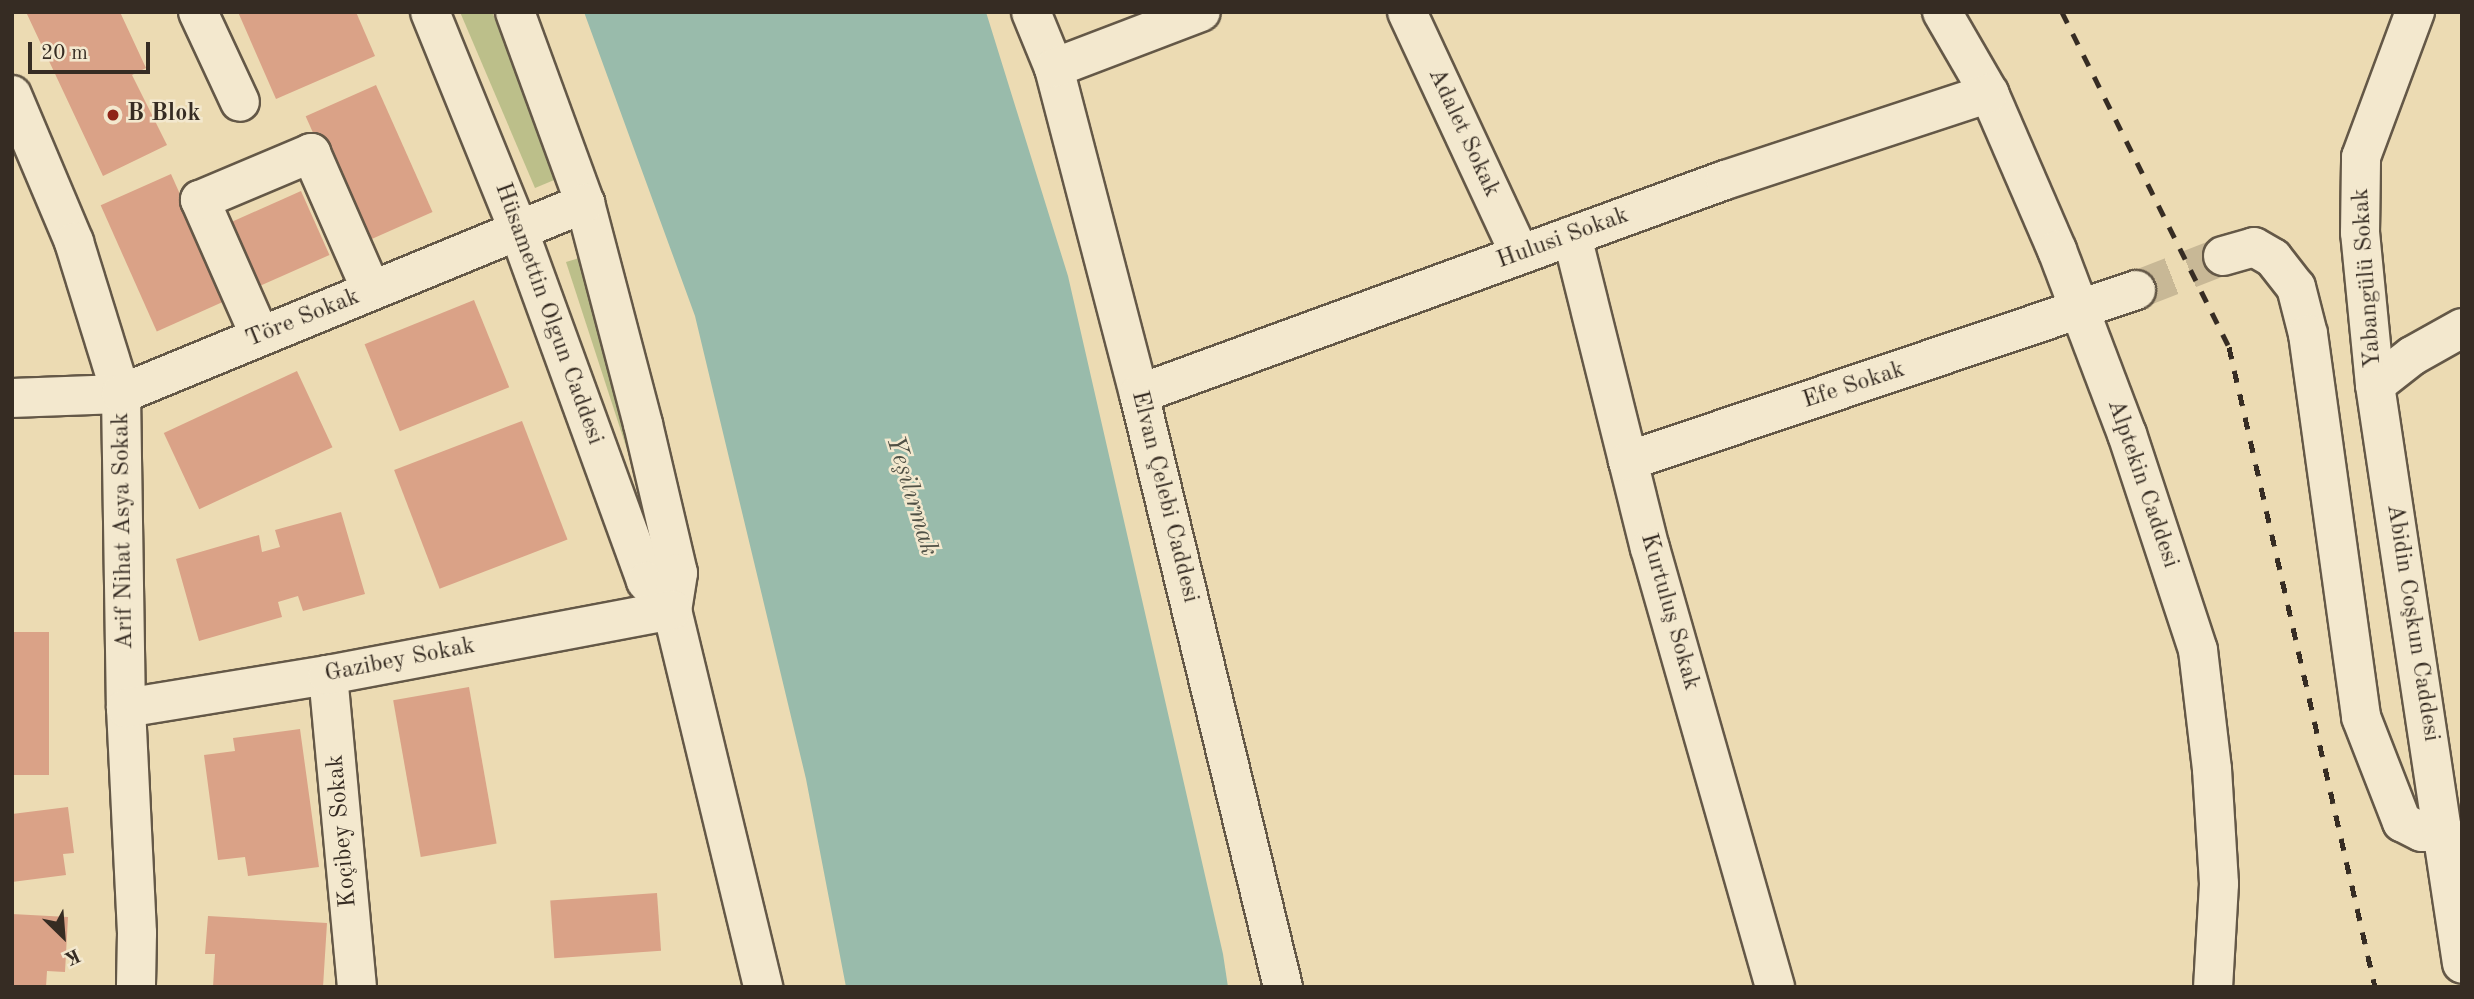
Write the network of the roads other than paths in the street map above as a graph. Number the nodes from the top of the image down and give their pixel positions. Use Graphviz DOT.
graph roads {
  1 [pos="198,12"];
  2 [pos="430,12"];
  3 [pos="515,12"];
  4 [pos="1031,12"];
  5 [pos="1201,12"];
  6 [pos="1406,12"];
  7 [pos="1942,12"];
  8 [pos="2415,12"];
  9 [pos="1054,68"];
  10 [pos="1989,93"];
  11 [pos="12,95"];
  12 [pos="240,102"];
  13 [pos="585,203"];
  14 [pos="518,229"];
  15 [pos="1572,236"];
  16 [pos="1520,254"];
  17 [pos="2223,256"];
  18 [pos="371,290"];
  19 [pos="2136,290"];
  20 [pos="2080,311"];
  21 [pos="2462,328"];
  22 [pos="260,336"];
  23 [pos="2375,385"];
  24 [pos="121,394"];
  25 [pos="1139,394"];
  26 [pos="12,398"];
  27 [pos="1628,461"];
  28 [pos="672,610"];
  29 [pos="328,675"];
  30 [pos="127,708"];
  31 [pos="2444,832"];
  32 [pos="2462,964"];
  33 [pos="136,987"];
  34 [pos="357,987"];
  35 [pos="763,987"];
  36 [pos="1283,987"];
  37 [pos="1775,987"];
  38 [pos="2213,987"];
  1 -- 12 [label="street"];
  2 -- 14 [label="street, Hüsamettin Olgun Caddesi"];
  3 -- 13 [label="street, Hüsamettin Olgun Caddesi"];
  4 -- 9 [label="street, Elvan Çelebi Caddesi"];
  5 -- 9 [label="street"];
  6 -- 16 [label="street, Adalet Sokak"];
  7 -- 10 [label="street, Alptekin Caddesi"];
  8 -- 23 [label="street, Yabangülü Sokak"];
  9 -- 25 [label="street, Elvan Çelebi Caddesi"];
  10 -- 15 [label="street, Hulusi Sokak"];
  10 -- 20 [label="street, Alptekin Caddesi"];
  11 -- 24 [label="street, Arif Nihat Asya Sokak"];
  13 -- 14 [label="street, Töre Sokak"];
  13 -- 28 [label="street, Hüsamettin Olgun Caddesi"];
  14 -- 18 [label="street, Töre Sokak"];
  14 -- 28 [label="street, Hüsamettin Olgun Caddesi"];
  15 -- 16 [label="street, Hulusi Sokak"];
  15 -- 27 [label="street, Kurtuluş Sokak"];
  16 -- 25 [label="street, Hulusi Sokak"];
  17 -- 31 [label="street"];
  18 -- 22 [label="street, Töre Sokak"];
  18 -- 22 [label="street"];
  19 -- 20 [label="street, Efe Sokak"];
  20 -- 27 [label="street, Efe Sokak"];
  20 -- 38 [label="street, Alptekin Caddesi"];
  21 -- 23 [label="street"];
  22 -- 24 [label="street, Töre Sokak"];
  23 -- 31 [label="street, Abidin Coşkun Caddesi"];
  24 -- 26 [label="street, Töre Sokak"];
  24 -- 30 [label="street, Arif Nihat Asya Sokak"];
  25 -- 36 [label="street, Elvan Çelebi Caddesi"];
  27 -- 37 [label="street, Kurtuluş Sokak"];
  28 -- 29 [label="street, Gazibey Sokak"];
  28 -- 35 [label="street, Hüsamettin Olgun Caddesi"];
  29 -- 30 [label="street, Gazibey Sokak"];
  29 -- 34 [label="street, Koçibey Sokak"];
  30 -- 33 [label="street, Arif Nihat Asya Sokak"];
  31 -- 32 [label="street, Abidin Coşkun Caddesi"];
}
